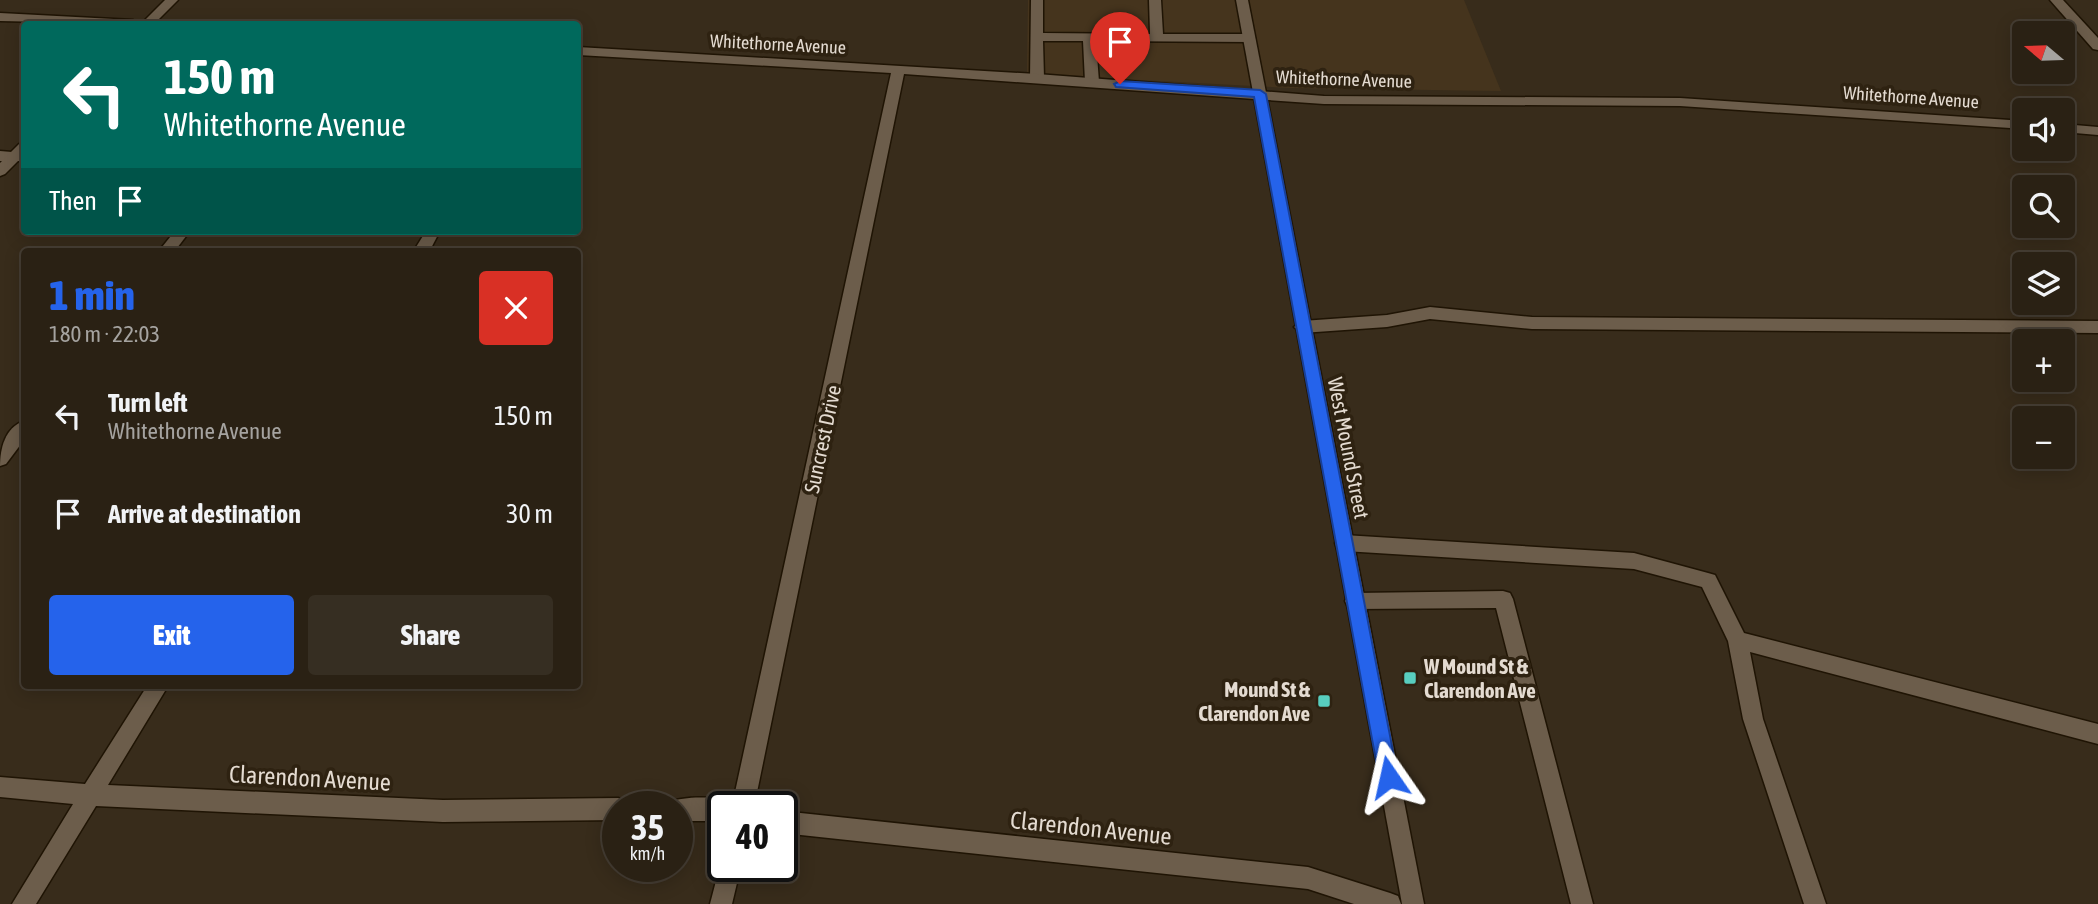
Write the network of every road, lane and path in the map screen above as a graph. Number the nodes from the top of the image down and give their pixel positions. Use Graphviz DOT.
graph roads {
  1 [pos="172,0"];
  2 [pos="1037,0"];
  3 [pos="1155,0"];
  4 [pos="1242,0"];
  5 [pos="2056,0"];
  6 [pos="0,17"];
  7 [pos="76,21"];
  8 [pos="150,21"];
  9 [pos="1037,37"];
  10 [pos="1089,37"];
  11 [pos="1157,38"];
  12 [pos="1249,38"];
  13 [pos="2098,47"];
  14 [pos="581,51"];
  15 [pos="898,70"];
  16 [pos="1037,78"];
  17 [pos="1093,82"];
  18 [pos="1260,94"];
  19 [pos="2012,124"];
  20 [pos="2075,129"];
  21 [pos="2098,131"];
  22 [pos="16,154"];
  23 [pos="0,171"];
  24 [pos="1302,327"];
  25 [pos="2098,327"];
  26 [pos="21,432"];
  27 [pos="0,459"];
  28 [pos="1344,543"];
  29 [pos="1355,601"];
  30 [pos="1738,640"];
  31 [pos="156,689"];
  32 [pos="2098,734"];
  33 [pos="0,787"];
  34 [pos="746,791"];
  35 [pos="91,795"];
  36 [pos="602,809"];
  37 [pos="798,824"];
  38 [pos="726,882"];
  39 [pos="23,904"];
  40 [pos="721,904"];
  41 [pos="1390,904"];
  42 [pos="1413,904"];
  43 [pos="1582,904"];
  44 [pos="1815,904"];
  1 -- 8 [label="street"];
  2 -- 9 [label="street"];
  3 -- 11 [label="street"];
  4 -- 12 [label="street, West Mound Street"];
  5 -- 13 [label="street"];
  6 -- 7 [label="street"];
  9 -- 10 [label="street"];
  9 -- 16 [label="street"];
  10 -- 11 [label="street"];
  10 -- 17 [label="street"];
  11 -- 12 [label="street"];
  12 -- 18 [label="street, West Mound Street"];
  14 -- 15 [label="street, Whitethorne Avenue"];
  15 -- 16 [label="street, Whitethorne Avenue"];
  15 -- 34 [label="street, Suncrest Drive"];
  16 -- 17 [label="street, Whitethorne Avenue"];
  17 -- 18 [label="street, Whitethorne Avenue"];
  18 -- 19 [label="street, Whitethorne Avenue"];
  18 -- 24 [label="street, West Mound Street"];
  20 -- 21 [label="street"];
  22 -- 23 [label="street"];
  24 -- 25 [label="street"];
  24 -- 28 [label="street, West Mound Street"];
  26 -- 27 [label="street"];
  28 -- 29 [label="street, West Mound Street"];
  28 -- 30 [label="street"];
  29 -- 42 [label="street, West Mound Street"];
  29 -- 43 [label="street"];
  30 -- 32 [label="street"];
  30 -- 44 [label="street"];
  31 -- 35 [label="street"];
  33 -- 35 [label="street, Clarendon Avenue"];
  35 -- 36 [label="street, Clarendon Avenue"];
  35 -- 39 [label="street"];
  37 -- 41 [label="street, Clarendon Avenue"];
  38 -- 40 [label="street"];
}
